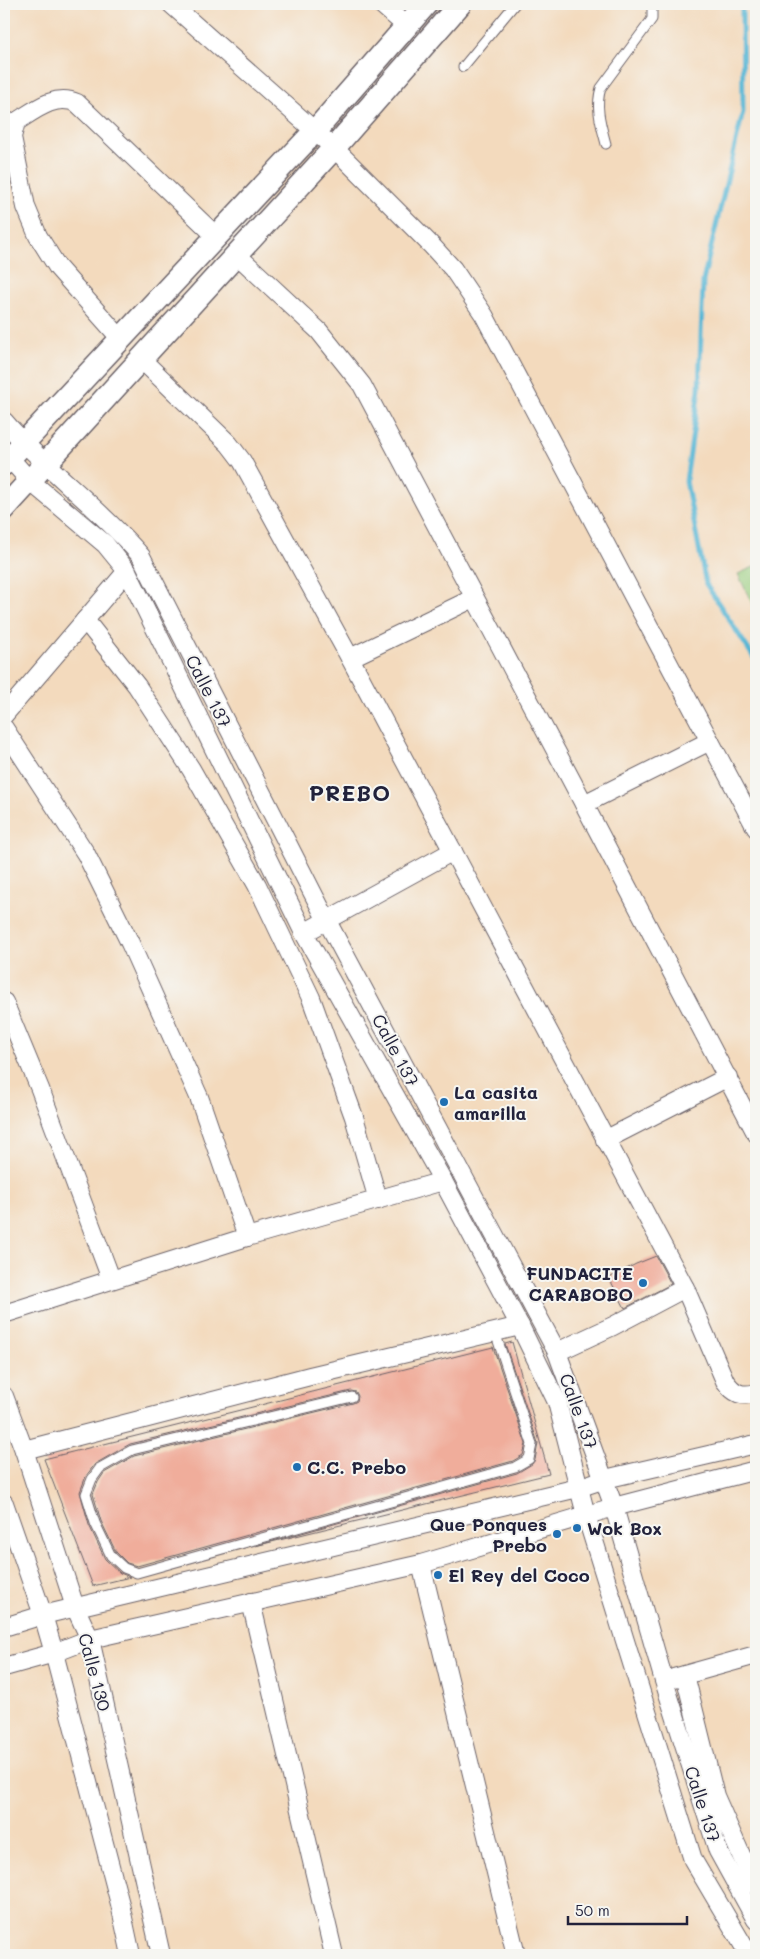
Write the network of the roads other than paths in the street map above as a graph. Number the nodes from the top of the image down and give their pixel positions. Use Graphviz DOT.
graph roads {
  1 [pos="171,4"];
  2 [pos="381,4"];
  3 [pos="426,4"];
  4 [pos="460,4"];
  5 [pos="515,4"];
  6 [pos="652,4"];
  7 [pos="405,26"];
  8 [pos="463,67"];
  9 [pos="315,130"];
  10 [pos="606,144"];
  11 [pos="334,148"];
  12 [pos="217,236"];
  13 [pos="236,254"];
  14 [pos="121,339"];
  15 [pos="142,359"];
  16 [pos="4,422"];
  17 [pos="10,455"];
  18 [pos="45,464"];
  19 [pos="30,481"];
  20 [pos="4,509"];
  21 [pos="128,571"];
  22 [pos="474,598"];
  23 [pos="85,620"];
  24 [pos="350,658"];
  25 [pos="4,715"];
  26 [pos="4,728"];
  27 [pos="710,741"];
  28 [pos="584,804"];
  29 [pos="756,828"];
  30 [pos="453,851"];
  31 [pos="327,921"];
  32 [pos="304,933"];
  33 [pos="4,1002"];
  34 [pos="728,1077"];
  35 [pos="756,1133"];
  36 [pos="605,1140"];
  37 [pos="443,1181"];
  38 [pos="378,1200"];
  39 [pos="247,1237"];
  40 [pos="111,1280"];
  41 [pos="685,1288"];
  42 [pos="4,1314"];
  43 [pos="520,1326"];
  44 [pos="495,1332"];
  45 [pos="558,1352"];
  46 [pos="756,1393"];
  47 [pos="4,1396"];
  48 [pos="352,1397"];
  49 [pos="756,1444"];
  50 [pos="24,1450"];
  51 [pos="756,1470"];
  52 [pos="605,1479"];
  53 [pos="578,1488"];
  54 [pos="4,1503"];
  55 [pos="614,1507"];
  56 [pos="586,1515"];
  57 [pos="421,1564"];
  58 [pos="251,1602"];
  59 [pos="75,1608"];
  60 [pos="43,1615"];
  61 [pos="4,1627"];
  62 [pos="90,1639"];
  63 [pos="54,1653"];
  64 [pos="756,1655"];
  65 [pos="4,1667"];
  66 [pos="685,1675"];
  67 [pos="664,1681"];
  68 [pos="756,1885"];
  69 [pos="148,1900"];
  70 [pos="120,1904"];
  71 [pos="756,1920"];
  72 [pos="131,1955"];
  73 [pos="161,1955"];
  74 [pos="334,1955"];
  75 [pos="516,1955"];
  76 [pos="749,1955"];
  1 -- 9 [label="street"];
  2 -- 7 [label="street"];
  3 -- 7 [label="street"];
  4 -- 11 [label="street"];
  5 -- 8 [label="lane"];
  6 -- 10 [label="lane"];
  7 -- 9 [label="street"];
  9 -- 11 [label="street"];
  9 -- 12 [label="street"];
  11 -- 13 [label="street"];
  11 -- 27 [label="street"];
  12 -- 14 [label="street"];
  12 -- 14 [label="street"];
  13 -- 15 [label="street"];
  13 -- 22 [label="street"];
  14 -- 17 [label="street"];
  15 -- 18 [label="street"];
  15 -- 24 [label="street"];
  16 -- 17 [label="street"];
  17 -- 18 [label="street, Calle 137"];
  17 -- 19 [label="street"];
  18 -- 19 [label="street"];
  18 -- 31 [label="street, Calle 137"];
  19 -- 20 [label="street"];
  19 -- 21 [label="street"];
  21 -- 23 [label="street"];
  21 -- 32 [label="street"];
  22 -- 24 [label="street"];
  22 -- 28 [label="street"];
  23 -- 25 [label="street"];
  23 -- 38 [label="street"];
  24 -- 30 [label="street"];
  26 -- 39 [label="street"];
  27 -- 28 [label="street"];
  27 -- 29 [label="street"];
  28 -- 34 [label="street"];
  30 -- 31 [label="street"];
  30 -- 36 [label="street"];
  31 -- 32 [label="street"];
  31 -- 45 [label="street, Calle 137"];
  32 -- 37 [label="street"];
  33 -- 40 [label="street"];
  34 -- 35 [label="street"];
  34 -- 36 [label="street"];
  36 -- 41 [label="street"];
  37 -- 38 [label="street"];
  37 -- 43 [label="street"];
  38 -- 39 [label="street"];
  39 -- 40 [label="street"];
  40 -- 42 [label="street"];
  41 -- 45 [label="street"];
  41 -- 46 [label="street"];
  43 -- 44 [label="street"];
  43 -- 53 [label="street"];
  44 -- 48 [label="lane"];
  44 -- 50 [label="street"];
  45 -- 52 [label="street, Calle 137"];
  47 -- 50 [label="street, Calle 130"];
  49 -- 52 [label="street"];
  50 -- 59 [label="street, Calle 130"];
  51 -- 55 [label="street"];
  52 -- 53 [label="street"];
  52 -- 55 [label="street, Calle 137"];
  53 -- 56 [label="street"];
  53 -- 59 [label="street"];
  54 -- 60 [label="street, Calle 130"];
  55 -- 56 [label="street"];
  55 -- 67 [label="street, Calle 137"];
  56 -- 57 [label="street"];
  56 -- 76 [label="street"];
  57 -- 58 [label="street"];
  57 -- 75 [label="street"];
  58 -- 62 [label="street"];
  58 -- 74 [label="street"];
  59 -- 60 [label="street"];
  59 -- 62 [label="street, Calle 130"];
  60 -- 61 [label="street"];
  60 -- 63 [label="street, Calle 130"];
  62 -- 63 [label="street"];
  62 -- 69 [label="street, Calle 130"];
  63 -- 65 [label="street"];
  63 -- 70 [label="street, Calle 130"];
  64 -- 66 [label="street"];
  66 -- 67 [label="street"];
  66 -- 68 [label="street"];
  67 -- 71 [label="street, Calle 137"];
  69 -- 70 [label="street"];
  69 -- 73 [label="street, Calle 130"];
  70 -- 72 [label="street, Calle 130"];
}
